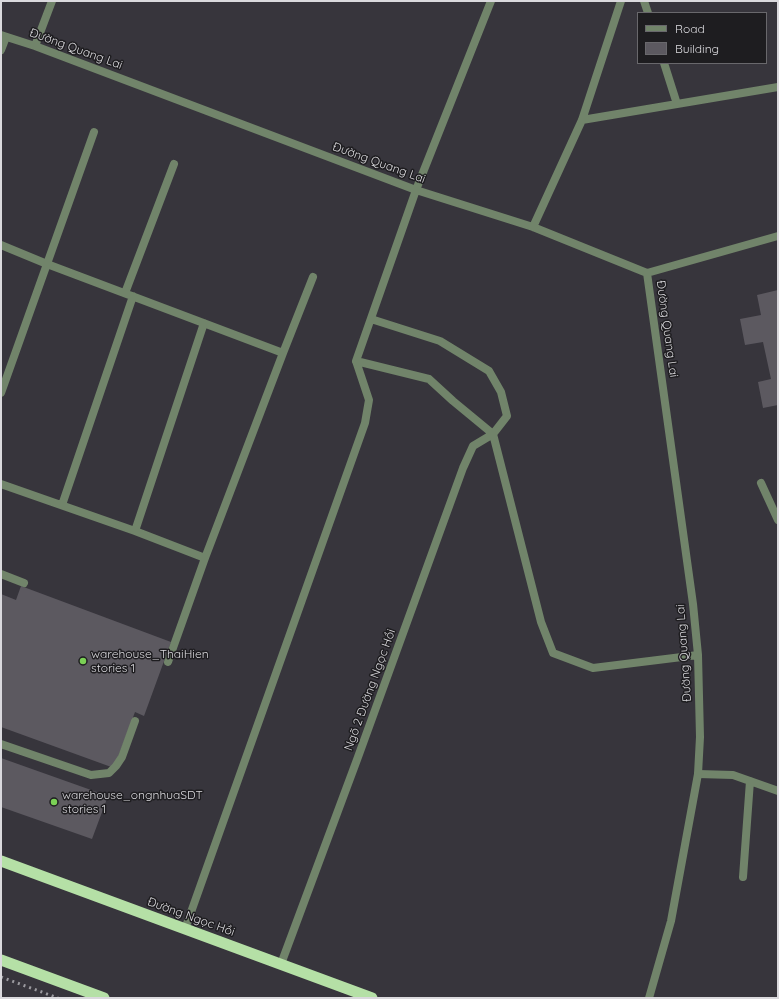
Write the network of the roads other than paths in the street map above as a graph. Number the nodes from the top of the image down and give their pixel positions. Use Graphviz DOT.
graph roads {
  1 [pos="52,1"];
  2 [pos="491,1"];
  3 [pos="620,1"];
  4 [pos="644,1"];
  5 [pos="648,12"];
  6 [pos="3,36"];
  7 [pos="36,46"];
  8 [pos="1,50"];
  9 [pos="664,64"];
  10 [pos="778,87"];
  11 [pos="677,104"];
  12 [pos="582,120"];
  13 [pos="94,132"];
  14 [pos="174,164"];
  15 [pos="416,190"];
  16 [pos="533,227"];
  17 [pos="778,236"];
  18 [pos="1,245"];
  19 [pos="47,264"];
  20 [pos="647,273"];
  21 [pos="313,277"];
  22 [pos="125,293"];
  23 [pos="133,296"];
  24 [pos="371,319"];
  25 [pos="204,323"];
  26 [pos="283,353"];
  27 [pos="356,361"];
  28 [pos="1,393"];
  29 [pos="493,434"];
  30 [pos="762,483"];
  31 [pos="1,484"];
  32 [pos="62,505"];
  33 [pos="778,520"];
  34 [pos="135,531"];
  35 [pos="206,558"];
  36 [pos="1,574"];
  37 [pos="24,583"];
  38 [pos="698,655"];
  39 [pos="168,662"];
  40 [pos="135,721"];
  41 [pos="1,744"];
  42 [pos="698,774"];
  43 [pos="750,781"];
  44 [pos="778,791"];
  45 [pos="1,861"];
  46 [pos="743,877"];
  47 [pos="185,929"];
  48 [pos="1,960"];
  49 [pos="281,964"];
  50 [pos="100,997"];
  51 [pos="372,998"];
  52 [pos="649,998"];
  1 -- 7 [label="street"];
  2 -- 15 [label="street"];
  3 -- 12 [label="street"];
  4 -- 5 [label="street"];
  6 -- 7 [label="street, Đường Quang Lai"];
  6 -- 8 [label="street"];
  7 -- 15 [label="street, Đường Quang Lai"];
  9 -- 11 [label="street"];
  10 -- 11 [label="street"];
  11 -- 12 [label="street"];
  12 -- 16 [label="street"];
  13 -- 19 [label="street"];
  14 -- 22 [label="street"];
  15 -- 16 [label="street, Đường Quang Lai"];
  15 -- 24 [label="street"];
  16 -- 20 [label="street, Đường Quang Lai"];
  17 -- 20 [label="street"];
  18 -- 19 [label="street"];
  19 -- 22 [label="street"];
  19 -- 28 [label="street"];
  20 -- 38 [label="street, Đường Quang Lai"];
  21 -- 26 [label="street"];
  22 -- 23 [label="street"];
  23 -- 25 [label="street"];
  23 -- 32 [label="street"];
  24 -- 27 [label="street"];
  24 -- 29 [label="street"];
  25 -- 26 [label="street"];
  25 -- 34 [label="street"];
  26 -- 35 [label="street"];
  27 -- 29 [label="street"];
  27 -- 47 [label="street"];
  29 -- 38 [label="street"];
  29 -- 49 [label="street, Ngõ 2 Đường Ngọc Hồi"];
  30 -- 33 [label="street"];
  31 -- 32 [label="street"];
  32 -- 34 [label="street"];
  34 -- 35 [label="street"];
  35 -- 39 [label="street"];
  36 -- 37 [label="street"];
  38 -- 42 [label="street, Đường Quang Lai"];
  40 -- 41 [label="street"];
  42 -- 43 [label="street"];
  42 -- 52 [label="street, Đường Quang Lai"];
  43 -- 44 [label="street"];
  43 -- 46 [label="street"];
  45 -- 47 [label="highway, Đường Ngọc Hồi"];
  47 -- 49 [label="highway, Đường Ngọc Hồi"];
  48 -- 50 [label="highway"];
  49 -- 51 [label="highway, Đường Ngọc Hồi"];
}
